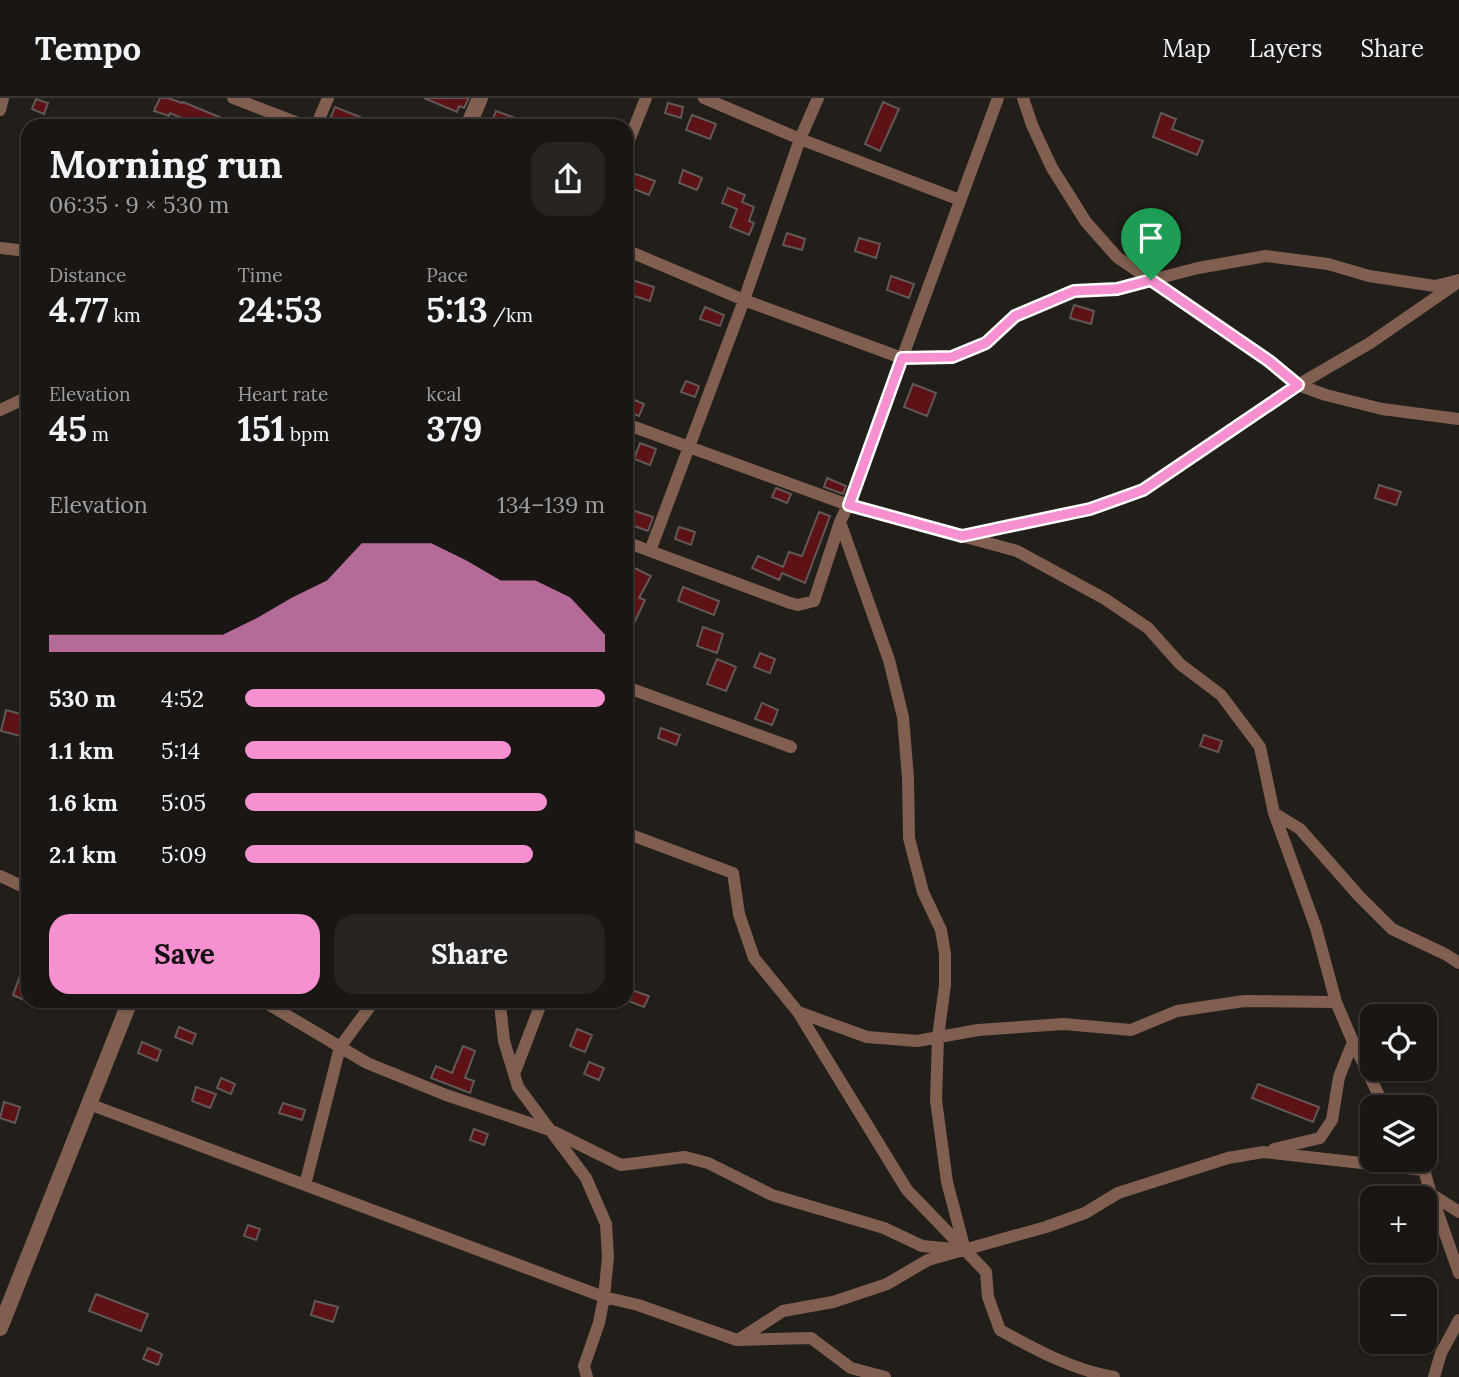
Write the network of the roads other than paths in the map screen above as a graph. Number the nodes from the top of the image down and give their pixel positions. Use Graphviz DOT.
graph roads {
  1 [pos="4,98"];
  2 [pos="233,98"];
  3 [pos="328,98"];
  4 [pos="480,98"];
  5 [pos="646,98"];
  6 [pos="704,98"];
  7 [pos="818,98"];
  8 [pos="998,98"];
  9 [pos="1023,98"];
  10 [pos="0,110"];
  11 [pos="288,119"];
  12 [pos="319,119"];
  13 [pos="471,119"];
  14 [pos="633,130"];
  15 [pos="800,139"];
  16 [pos="960,200"];
  17 [pos="0,248"];
  18 [pos="21,250"];
  19 [pos="633,253"];
  20 [pos="1151,280"];
  21 [pos="1459,281"];
  22 [pos="744,300"];
  23 [pos="902,358"];
  24 [pos="1298,385"];
  25 [pos="21,400"];
  26 [pos="0,410"];
  27 [pos="1459,419"];
  28 [pos="633,426"];
  29 [pos="690,446"];
  30 [pos="849,505"];
  31 [pos="840,522"];
  32 [pos="962,536"];
  33 [pos="633,545"];
  34 [pos="650,551"];
  35 [pos="633,690"];
  36 [pos="791,747"];
  37 [pos="1274,813"];
  38 [pos="633,836"];
  39 [pos="0,876"];
  40 [pos="21,886"];
  41 [pos="1459,963"];
  42 [pos="1336,1002"];
  43 [pos="127,1008"];
  44 [pos="275,1008"];
  45 [pos="369,1008"];
  46 [pos="500,1008"];
  47 [pos="539,1008"];
  48 [pos="798,1012"];
  49 [pos="938,1037"];
  50 [pos="1353,1042"];
  51 [pos="340,1047"];
  52 [pos="514,1074"];
  53 [pos="1379,1095"];
  54 [pos="89,1104"];
  55 [pos="550,1130"];
  56 [pos="1263,1152"];
  57 [pos="1360,1160"];
  58 [pos="304,1185"];
  59 [pos="1437,1198"];
  60 [pos="1437,1211"];
  61 [pos="1459,1212"];
  62 [pos="965,1250"];
  63 [pos="1459,1273"];
  64 [pos="604,1297"];
  65 [pos="1459,1320"];
  66 [pos="0,1328"];
  67 [pos="737,1340"];
  68 [pos="587,1377"];
  69 [pos="885,1377"];
  70 [pos="1114,1377"];
  71 [pos="1434,1377"];
  1 -- 10 [label="street"];
  2 -- 11 [label="street"];
  3 -- 12 [label="street"];
  4 -- 13 [label="street"];
  5 -- 14 [label="street"];
  6 -- 15 [label="street"];
  7 -- 15 [label="street"];
  8 -- 16 [label="street"];
  9 -- 20 [label="street"];
  15 -- 16 [label="street"];
  15 -- 22 [label="street"];
  16 -- 23 [label="street"];
  17 -- 18 [label="street"];
  19 -- 22 [label="street"];
  20 -- 21 [label="street"];
  20 -- 23 [label="street"];
  20 -- 24 [label="street"];
  21 -- 24 [label="street"];
  22 -- 23 [label="street"];
  22 -- 29 [label="street"];
  23 -- 30 [label="street"];
  24 -- 27 [label="street"];
  24 -- 32 [label="street"];
  25 -- 26 [label="street"];
  28 -- 29 [label="street"];
  29 -- 30 [label="street"];
  29 -- 34 [label="street"];
  30 -- 31 [label="street"];
  30 -- 32 [label="street"];
  31 -- 34 [label="street"];
  31 -- 49 [label="street"];
  32 -- 37 [label="street"];
  33 -- 34 [label="street"];
  35 -- 36 [label="street"];
  37 -- 41 [label="street"];
  37 -- 42 [label="street"];
  38 -- 48 [label="street"];
  39 -- 40 [label="street"];
  42 -- 49 [label="street"];
  42 -- 50 [label="street"];
  43 -- 54 [label="street"];
  44 -- 51 [label="street"];
  45 -- 51 [label="street"];
  46 -- 52 [label="street"];
  47 -- 52 [label="street"];
  48 -- 49 [label="street"];
  48 -- 62 [label="street"];
  49 -- 62 [label="street"];
  50 -- 53 [label="street"];
  50 -- 56 [label="street"];
  51 -- 55 [label="street"];
  51 -- 58 [label="street"];
  52 -- 55 [label="street"];
  54 -- 58 [label="street"];
  54 -- 66 [label="street"];
  55 -- 62 [label="street"];
  55 -- 64 [label="street"];
  56 -- 57 [label="street"];
  56 -- 62 [label="street"];
  58 -- 64 [label="street"];
  59 -- 61 [label="street"];
  60 -- 63 [label="street"];
  62 -- 67 [label="street"];
  62 -- 70 [label="street"];
  64 -- 67 [label="street"];
  64 -- 68 [label="street"];
  65 -- 71 [label="street"];
  67 -- 69 [label="street"];
}
